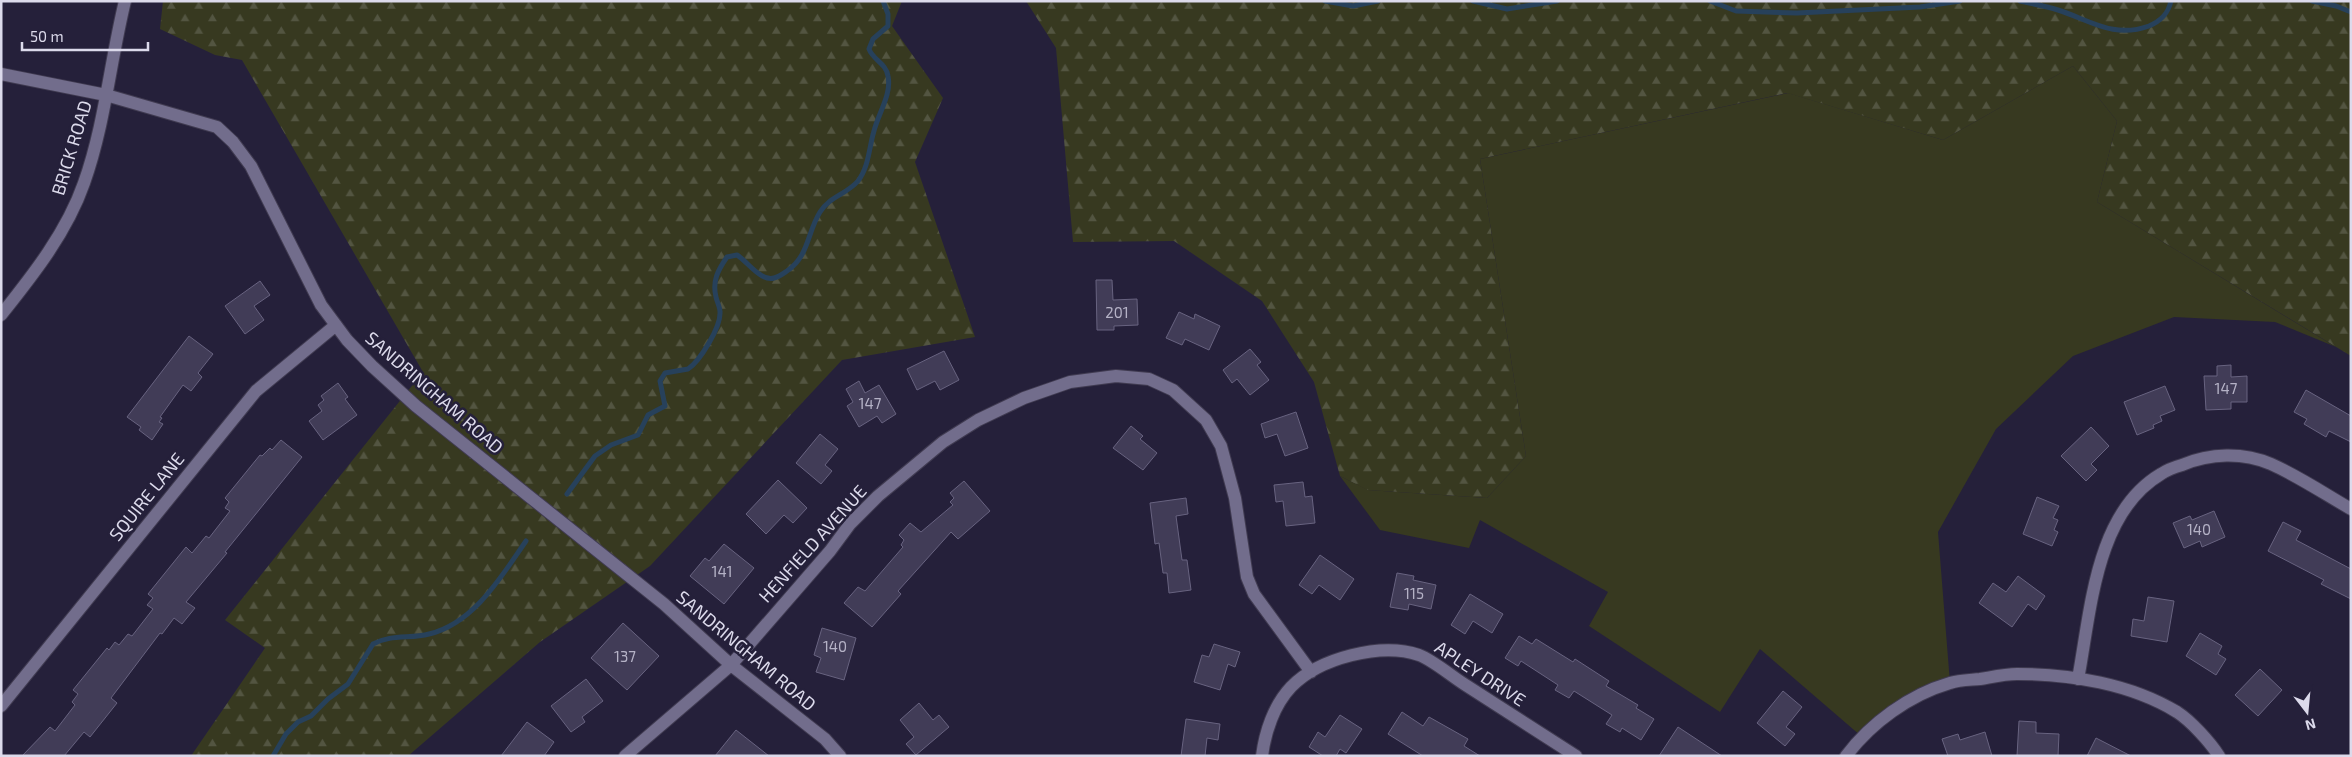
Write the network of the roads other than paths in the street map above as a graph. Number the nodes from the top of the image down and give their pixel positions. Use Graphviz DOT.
graph roads {
  1 [pos="125,1"];
  2 [pos="1,74"];
  3 [pos="106,95"];
  4 [pos="1,315"];
  5 [pos="336,325"];
  6 [pos="2351,509"];
  7 [pos="731,665"];
  8 [pos="1311,672"];
  9 [pos="2078,679"];
  10 [pos="1,706"];
  11 [pos="625,756"];
  12 [pos="840,756"];
  13 [pos="1262,756"];
  14 [pos="1576,756"];
  15 [pos="1846,756"];
  16 [pos="2219,756"];
  1 -- 3 [label="street, BRICK ROAD"];
  2 -- 3 [label="street, SANDRINGHAM ROAD"];
  3 -- 4 [label="street, BRICK ROAD"];
  3 -- 5 [label="street, SANDRINGHAM ROAD"];
  5 -- 7 [label="street, SANDRINGHAM ROAD"];
  5 -- 10 [label="street, SQUIRE LANE"];
  6 -- 9 [label="street"];
  7 -- 8 [label="street, HENFIELD AVENUE"];
  7 -- 11 [label="street, HENFIELD AVENUE"];
  7 -- 12 [label="street, SANDRINGHAM ROAD"];
  8 -- 13 [label="street, APLEY DRIVE"];
  8 -- 14 [label="street, APLEY DRIVE"];
  9 -- 15 [label="street"];
  9 -- 16 [label="street"];
}
